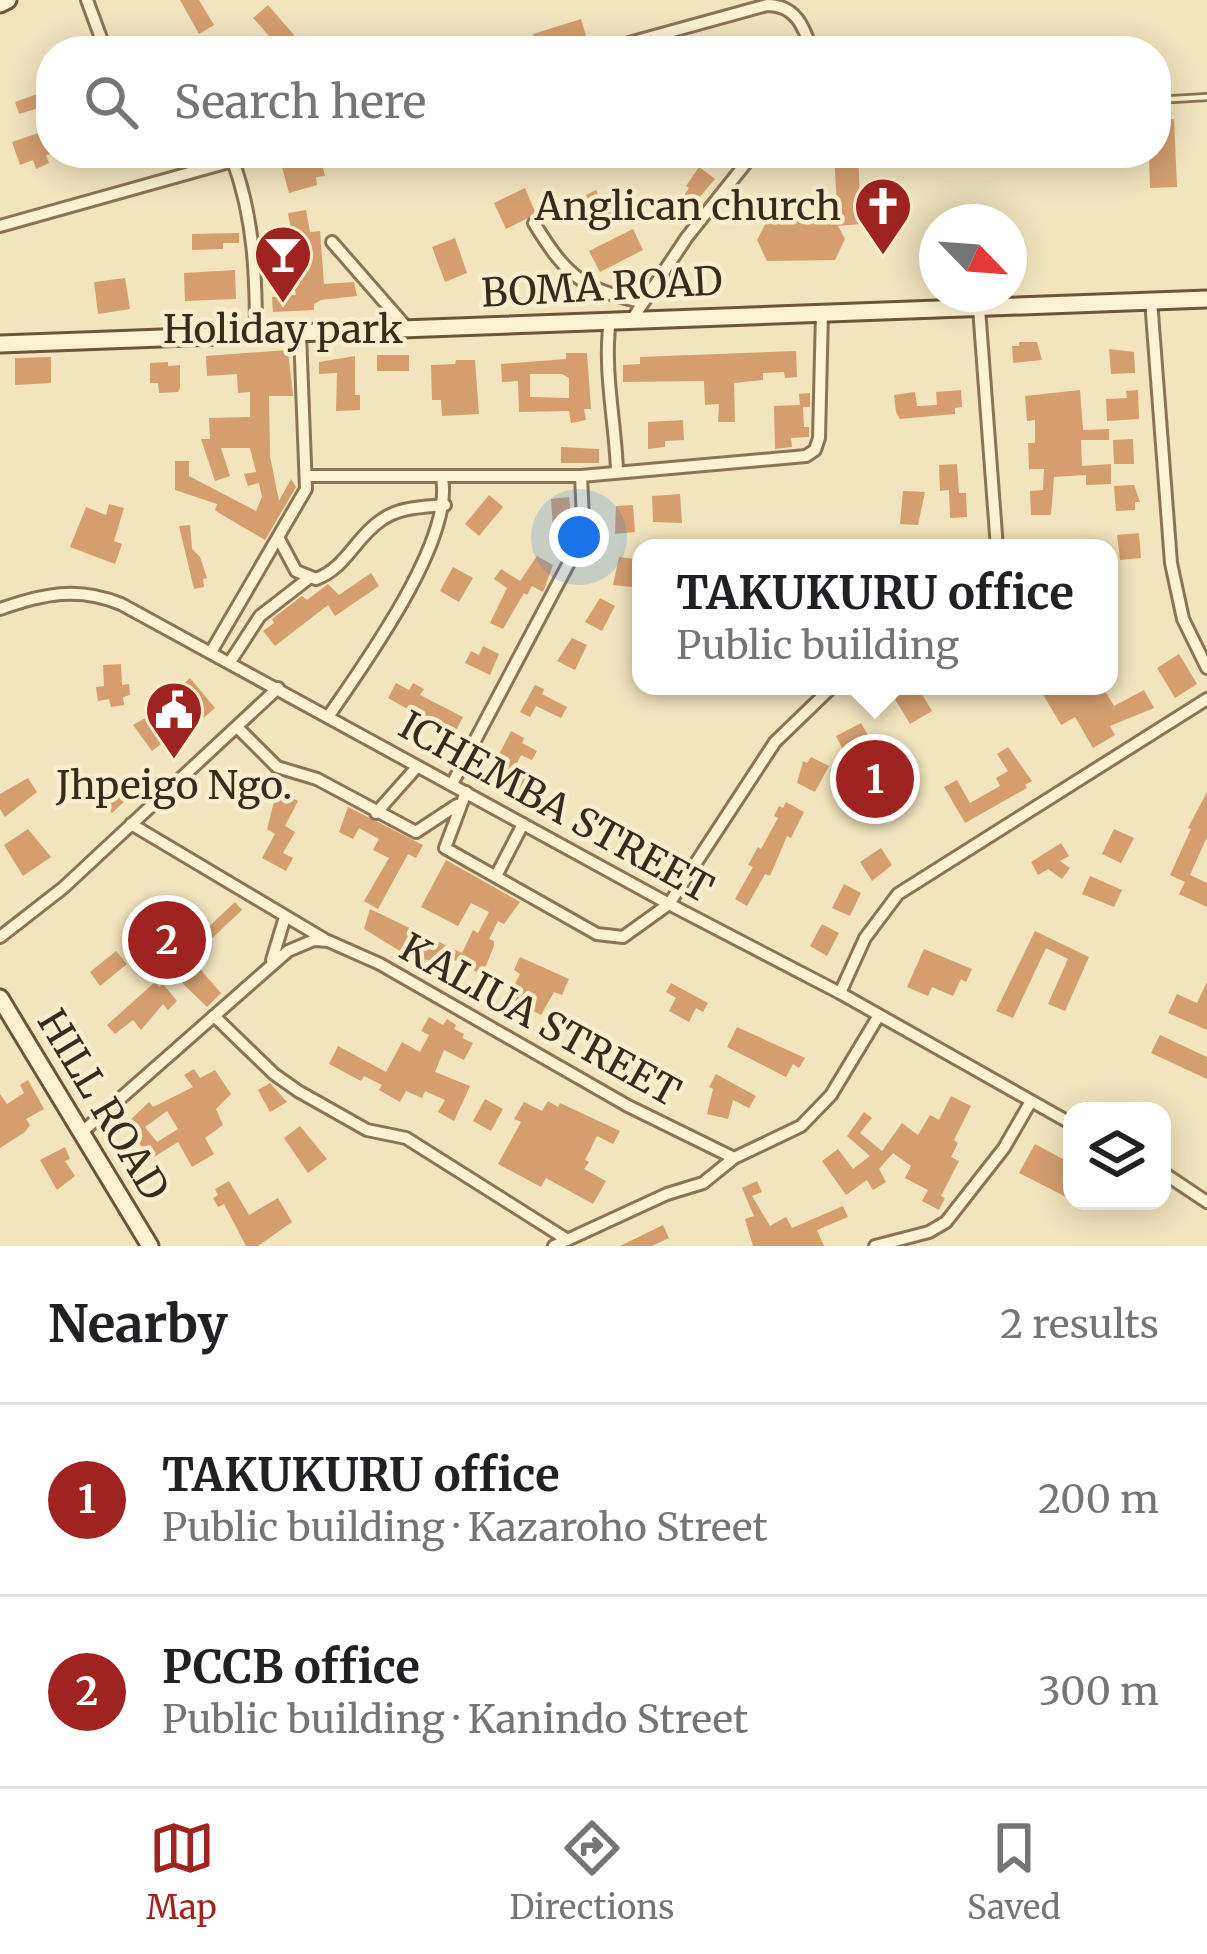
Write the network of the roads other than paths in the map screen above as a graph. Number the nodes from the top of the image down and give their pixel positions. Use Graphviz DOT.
graph roads {
  1 [pos="87,0"];
  2 [pos="100,36"];
  3 [pos="654,36"];
  4 [pos="805,36"];
  5 [pos="1207,98"];
  6 [pos="1171,99"];
  7 [pos="205,168"];
  8 [pos="236,168"];
  9 [pos="742,168"];
  10 [pos="534,223"];
  11 [pos="0,226"];
  12 [pos="332,242"];
  13 [pos="1207,298"];
  14 [pos="1151,300"];
  15 [pos="642,302"];
  16 [pos="1027,306"];
  17 [pos="919,310"];
  18 [pos="821,312"];
  19 [pos="979,312"];
  20 [pos="633,318"];
  21 [pos="610,319"];
  22 [pos="408,329"];
  23 [pos="300,334"];
  24 [pos="256,336"];
  25 [pos="0,344"];
  26 [pos="617,470"];
  27 [pos="308,476"];
  28 [pos="581,476"];
  29 [pos="442,478"];
  30 [pos="445,505"];
  31 [pos="279,539"];
  32 [pos="996,539"];
  33 [pos="291,564"];
  34 [pos="309,578"];
  35 [pos="284,597"];
  36 [pos="0,609"];
  37 [pos="211,652"];
  38 [pos="230,662"];
  39 [pos="1207,668"];
  40 [pos="278,688"];
  41 [pos="824,695"];
  42 [pos="1207,699"];
  43 [pos="328,717"];
  44 [pos="238,727"];
  45 [pos="417,766"];
  46 [pos="452,784"];
  47 [pos="464,797"];
  48 [pos="376,813"];
  49 [pos="131,824"];
  50 [pos="523,824"];
  51 [pos="496,876"];
  52 [pos="669,904"];
  53 [pos="285,917"];
  54 [pos="0,938"];
  55 [pos="328,941"];
  56 [pos="270,963"];
  57 [pos="840,993"];
  58 [pos="0,998"];
  59 [pos="214,1016"];
  60 [pos="878,1017"];
  61 [pos="1030,1103"];
  62 [pos="1063,1120"];
  63 [pos="81,1133"];
  64 [pos="734,1158"];
  65 [pos="1171,1178"];
  66 [pos="1207,1202"];
  67 [pos="566,1239"];
  68 [pos="143,1244"];
  69 [pos="554,1246"];
  70 [pos="874,1246"];
  1 -- 2 [label="street"];
  3 -- 4 [label="street"];
  5 -- 6 [label="lane"];
  7 -- 11 [label="street"];
  8 -- 24 [label="street"];
  9 -- 15 [label="street"];
  10 -- 15 [label="street"];
  12 -- 22 [label="street"];
  13 -- 14 [label="main road, BOMA ROAD"];
  14 -- 16 [label="main road, BOMA ROAD"];
  14 -- 39 [label="street"];
  15 -- 20 [label="street"];
  17 -- 18 [label="main road, BOMA ROAD"];
  18 -- 20 [label="main road, BOMA ROAD"];
  18 -- 26 [label="street"];
  19 -- 32 [label="street"];
  20 -- 21 [label="main road, BOMA ROAD"];
  21 -- 22 [label="main road, BOMA ROAD"];
  21 -- 26 [label="street"];
  22 -- 23 [label="main road, BOMA ROAD"];
  23 -- 24 [label="main road, BOMA ROAD"];
  23 -- 27 [label="street"];
  24 -- 25 [label="main road, BOMA ROAD"];
  26 -- 28 [label="street"];
  27 -- 29 [label="street"];
  27 -- 31 [label="street"];
  28 -- 29 [label="street"];
  28 -- 46 [label="street"];
  29 -- 30 [label="street"];
  30 -- 34 [label="street"];
  30 -- 43 [label="street"];
  31 -- 33 [label="street"];
  31 -- 37 [label="street"];
  33 -- 34 [label="street"];
  33 -- 35 [label="street"];
  34 -- 35 [label="street"];
  35 -- 38 [label="street"];
  36 -- 37 [label="street, ICHEMBA STREET"];
  37 -- 38 [label="street, ICHEMBA STREET"];
  38 -- 40 [label="street, ICHEMBA STREET"];
  40 -- 43 [label="street, ICHEMBA STREET"];
  40 -- 44 [label="street"];
  41 -- 52 [label="street"];
  42 -- 57 [label="street"];
  43 -- 45 [label="street, ICHEMBA STREET"];
  44 -- 48 [label="street"];
  44 -- 49 [label="street"];
  45 -- 46 [label="street, ICHEMBA STREET"];
  45 -- 48 [label="street"];
  46 -- 47 [label="street, ICHEMBA STREET"];
  47 -- 48 [label="street"];
  47 -- 50 [label="street, ICHEMBA STREET"];
  47 -- 51 [label="street"];
  49 -- 53 [label="street"];
  49 -- 54 [label="street"];
  50 -- 51 [label="street"];
  50 -- 52 [label="street, ICHEMBA STREET"];
  51 -- 52 [label="street"];
  52 -- 57 [label="street, ICHEMBA STREET"];
  53 -- 55 [label="street"];
  53 -- 56 [label="street"];
  55 -- 56 [label="street, KALIUA STREET"];
  55 -- 64 [label="street, KALIUA STREET"];
  56 -- 59 [label="street"];
  57 -- 60 [label="street, ICHEMBA STREET"];
  58 -- 63 [label="main road, HILL ROAD"];
  59 -- 63 [label="street"];
  59 -- 67 [label="street"];
  60 -- 61 [label="street, ICHEMBA STREET"];
  60 -- 64 [label="street"];
  61 -- 62 [label="street, ICHEMBA STREET"];
  61 -- 70 [label="street"];
  63 -- 68 [label="main road, HILL ROAD"];
  64 -- 67 [label="street"];
  65 -- 66 [label="street"];
  67 -- 69 [label="street"];
}
